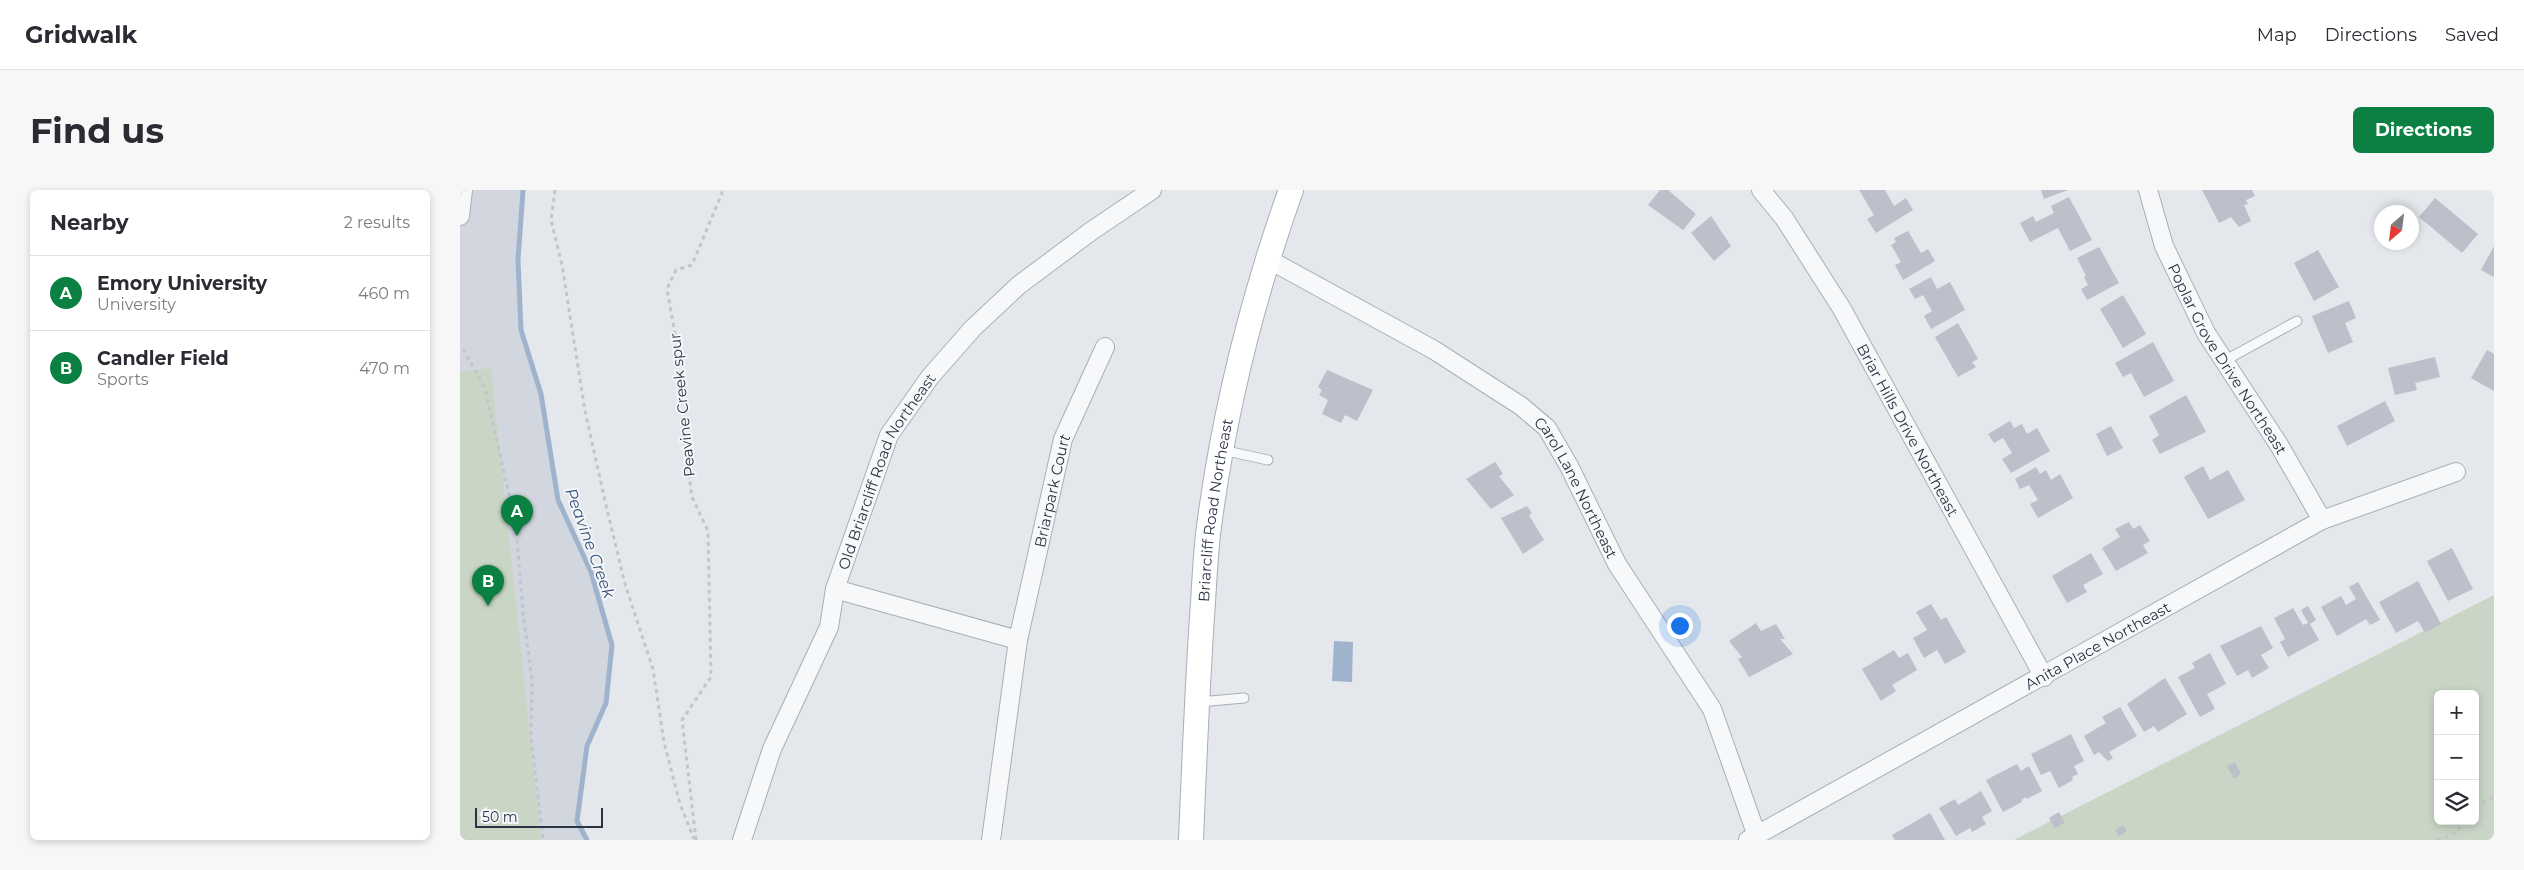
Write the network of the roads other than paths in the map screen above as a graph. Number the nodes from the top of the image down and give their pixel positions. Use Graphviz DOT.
graph roads {
  1 [pos="463,190"];
  2 [pos="1152,190"];
  3 [pos="1291,190"];
  4 [pos="1761,190"];
  5 [pos="2148,190"];
  6 [pos="460,216"];
  7 [pos="1266,258"];
  8 [pos="2297,321"];
  9 [pos="1105,347"];
  10 [pos="2224,361"];
  11 [pos="1221,449"];
  12 [pos="1268,460"];
  13 [pos="2456,472"];
  14 [pos="2322,520"];
  15 [pos="835,589"];
  16 [pos="1018,640"];
  17 [pos="2044,677"];
  18 [pos="1244,698"];
  19 [pos="1196,703"];
  20 [pos="1753,838"];
  21 [pos="742,840"];
  22 [pos="991,840"];
  23 [pos="1192,840"];
  1 -- 6 [label="street"];
  2 -- 15 [label="street, Old Briarcliff Road Northeast"];
  3 -- 7 [label="main road, Briarcliff Road Northeast"];
  4 -- 17 [label="street, Briar Hills Drive Northeast"];
  5 -- 10 [label="street, Poplar Grove Drive Northeast"];
  7 -- 11 [label="main road, Briarcliff Road Northeast"];
  7 -- 20 [label="street, Carol Lane Northeast"];
  8 -- 10 [label="lane"];
  9 -- 16 [label="street, Briarpark Court"];
  10 -- 14 [label="street, Poplar Grove Drive Northeast"];
  11 -- 12 [label="lane"];
  11 -- 19 [label="main road, Briarcliff Road Northeast"];
  13 -- 14 [label="street, Anita Place Northeast"];
  14 -- 17 [label="street, Anita Place Northeast"];
  15 -- 16 [label="street"];
  15 -- 21 [label="street, Old Briarcliff Road Northeast"];
  16 -- 22 [label="street, Briarpark Court"];
  17 -- 20 [label="street, Anita Place Northeast"];
  18 -- 19 [label="lane"];
  19 -- 23 [label="main road, Briarcliff Road Northeast"];
}
